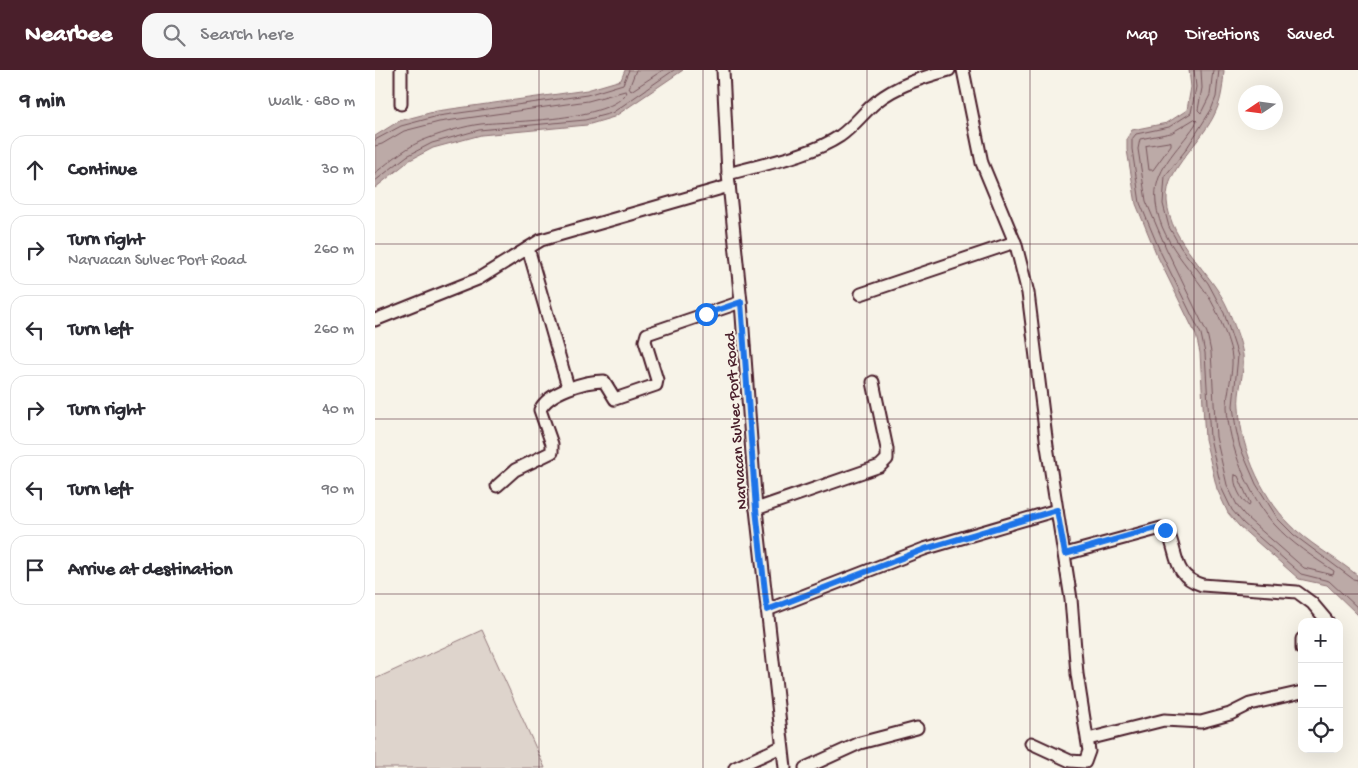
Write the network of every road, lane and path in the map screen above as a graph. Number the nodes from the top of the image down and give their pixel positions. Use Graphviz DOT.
graph roads {
  1 [pos="401,70"];
  2 [pos="723,70"];
  3 [pos="949,70"];
  4 [pos="963,70"];
  5 [pos="401,104"];
  6 [pos="728,174"];
  7 [pos="729,186"];
  8 [pos="1015,242"];
  9 [pos="528,248"];
  10 [pos="861,294"];
  11 [pos="741,302"];
  12 [pos="375,320"];
  13 [pos="873,382"];
  14 [pos="568,387"];
  15 [pos="497,486"];
  16 [pos="756,509"];
  17 [pos="1057,510"];
  18 [pos="1065,554"];
  19 [pos="767,610"];
  20 [pos="1325,618"];
  21 [pos="1298,693"];
  22 [pos="917,728"];
  23 [pos="1087,738"];
  24 [pos="1031,743"];
  25 [pos="781,747"];
  26 [pos="735,768"];
  27 [pos="785,768"];
  28 [pos="805,768"];
  1 -- 5 [label="street"];
  2 -- 6 [label="street, Narvacan Sulvec Port Road"];
  3 -- 6 [label="street"];
  4 -- 8 [label="street"];
  6 -- 7 [label="street, Narvacan Sulvec Port Road"];
  7 -- 9 [label="street"];
  7 -- 11 [label="street, Narvacan Sulvec Port Road"];
  8 -- 10 [label="street"];
  8 -- 17 [label="street"];
  9 -- 12 [label="street"];
  9 -- 14 [label="street"];
  11 -- 14 [label="street"];
  11 -- 16 [label="street, Narvacan Sulvec Port Road"];
  13 -- 16 [label="street"];
  14 -- 15 [label="street"];
  16 -- 19 [label="street, Narvacan Sulvec Port Road"];
  17 -- 18 [label="street"];
  17 -- 19 [label="street"];
  18 -- 20 [label="street"];
  18 -- 23 [label="street"];
  19 -- 25 [label="street, Narvacan Sulvec Port Road"];
  21 -- 23 [label="street"];
  22 -- 28 [label="street"];
  23 -- 24 [label="street"];
  25 -- 26 [label="street"];
  25 -- 27 [label="street, Narvacan Sulvec Port Road"];
}
